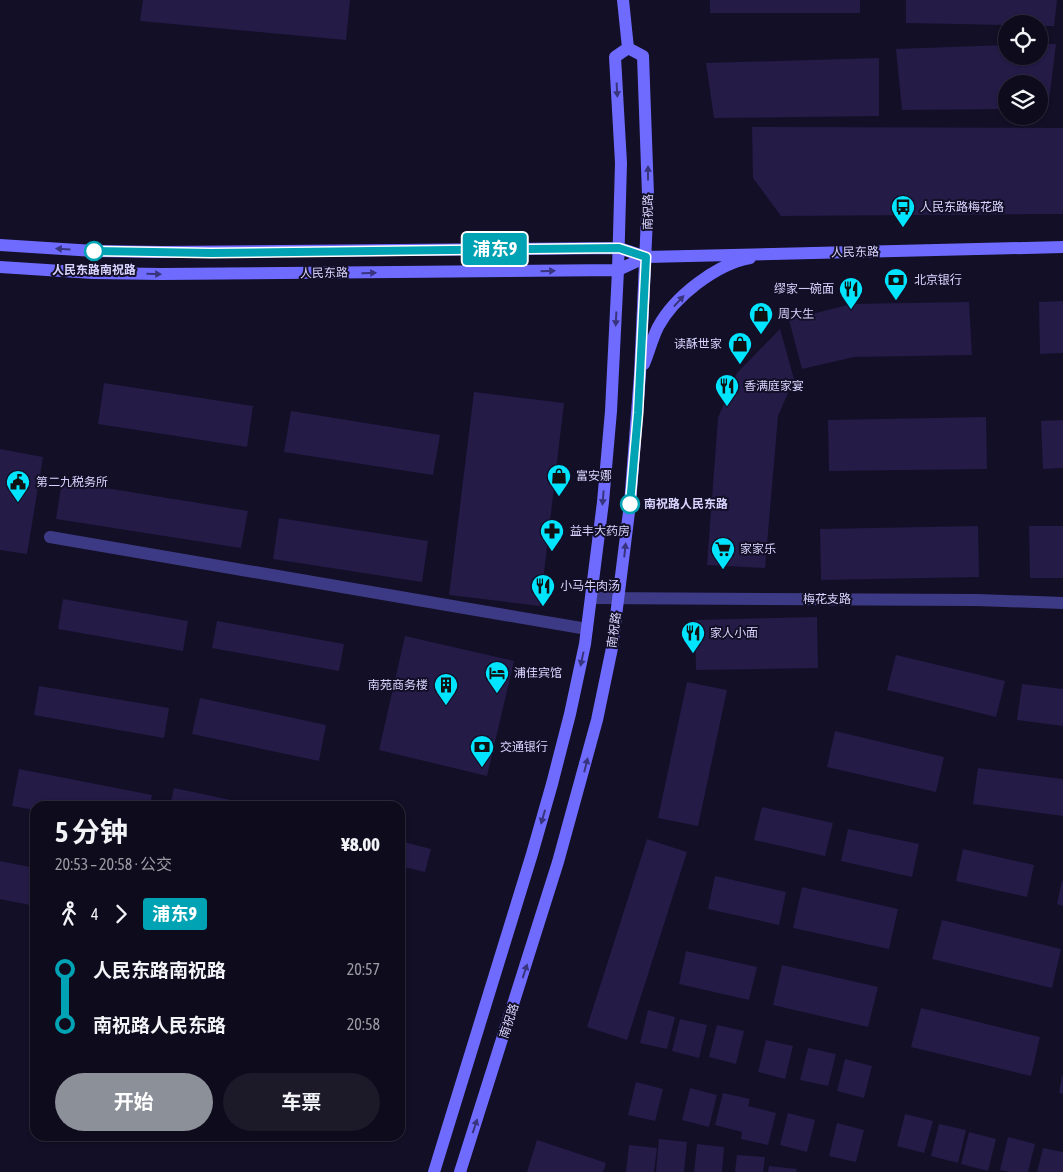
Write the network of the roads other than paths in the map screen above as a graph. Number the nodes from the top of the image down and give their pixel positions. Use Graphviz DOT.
graph roads {
  1 [pos="623,0"];
  2 [pos="628,48"];
  3 [pos="0,245"];
  4 [pos="1063,247"];
  5 [pos="619,248"];
  6 [pos="774,253"];
  7 [pos="646,257"];
  8 [pos="0,267"];
  9 [pos="618,270"];
  10 [pos="640,374"];
  11 [pos="50,537"];
  12 [pos="591,598"];
  13 [pos="619,598"];
  14 [pos="1063,602"];
  15 [pos="587,629"];
  16 [pos="434,1172"];
  17 [pos="460,1172"];
  1 -- 2 [label="main road"];
  2 -- 5 [label="main road, one-way"];
  7 -- 2 [label="main road, 南祝路, one-way"];
  5 -- 3 [label="main road, 人民东路, one-way"];
  4 -- 6 [label="main road, 人民东路"];
  5 -- 7 [label="main road, 人民东路"];
  5 -- 9 [label="main road"];
  6 -- 7 [label="main road, 人民东路"];
  10 -- 6 [label="main road, one-way"];
  7 -- 9 [label="main road, 人民东路"];
  7 -- 10 [label="main road, 南祝路"];
  8 -- 9 [label="main road, 人民东路, one-way"];
  9 -- 12 [label="main road, one-way"];
  13 -- 10 [label="main road, 南祝路, one-way"];
  11 -- 15 [label="street"];
  12 -- 13 [label="street, 梅花支路"];
  12 -- 15 [label="main road"];
  13 -- 14 [label="street, 梅花支路"];
  17 -- 13 [label="main road, 南祝路, one-way"];
  15 -- 16 [label="main road, one-way"];
}
